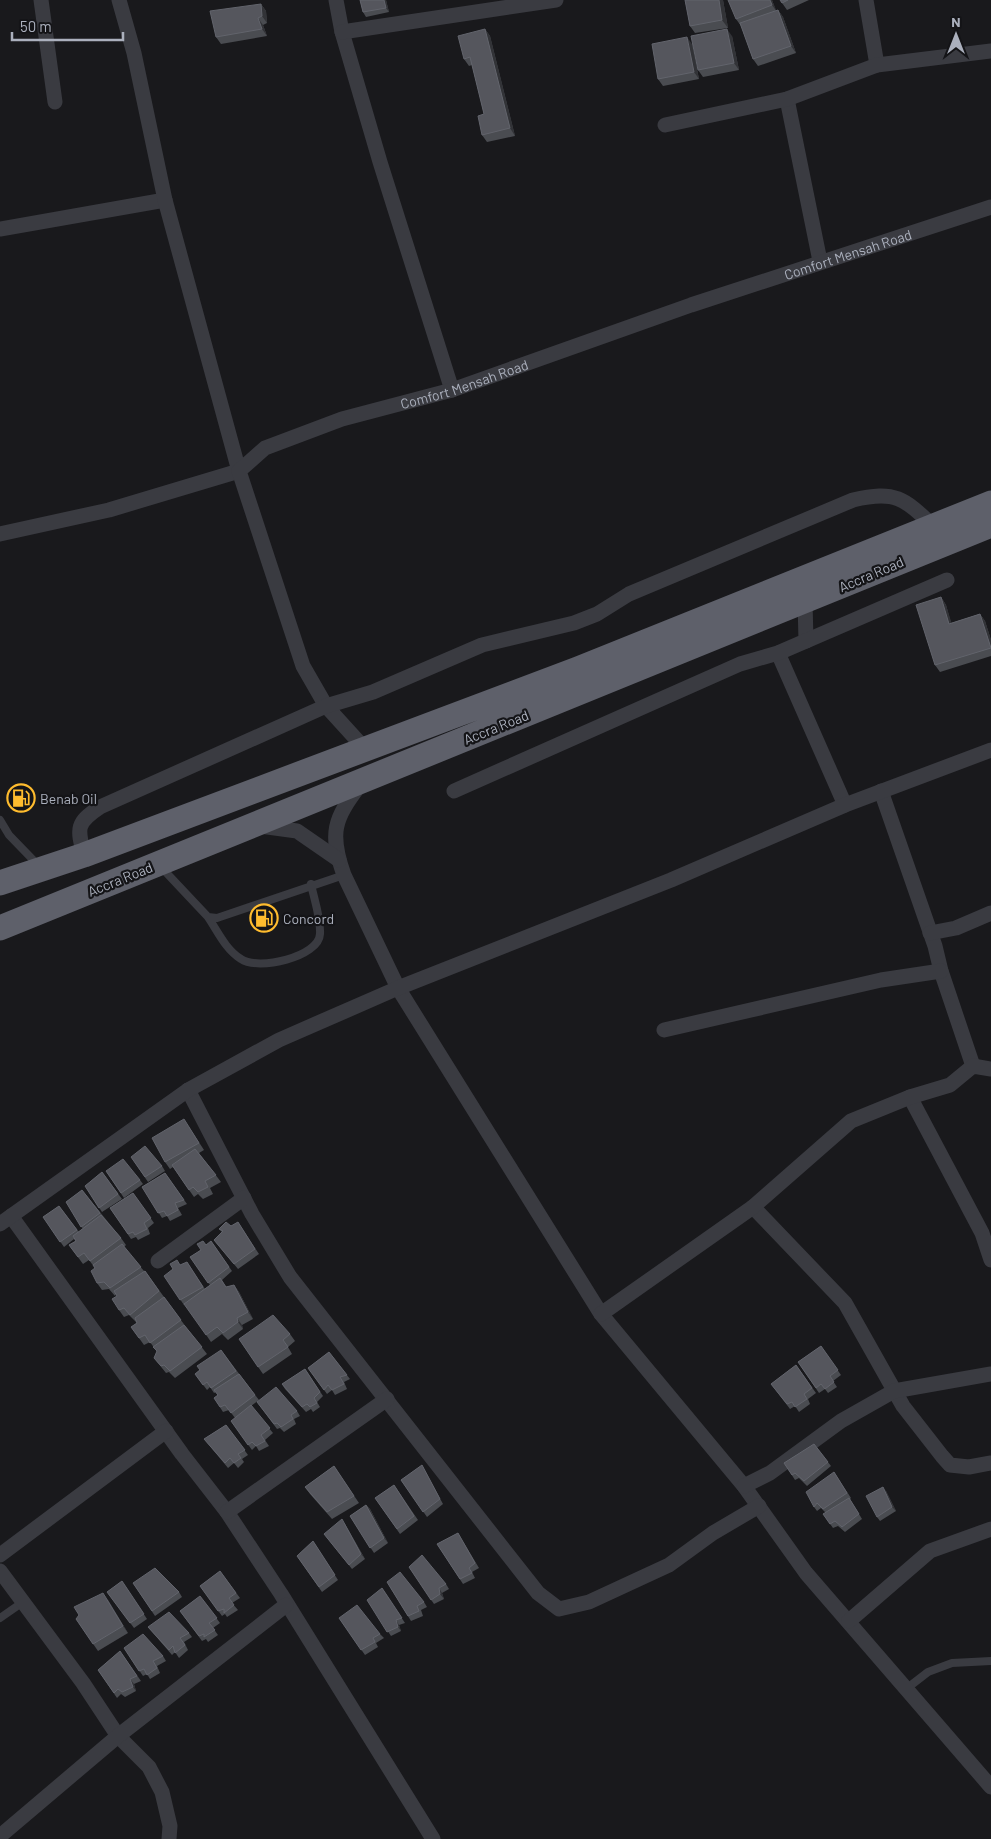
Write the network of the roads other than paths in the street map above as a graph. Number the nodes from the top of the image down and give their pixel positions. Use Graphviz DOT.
graph roads {
  1 [pos="41,0"];
  2 [pos="119,0"];
  3 [pos="336,0"];
  4 [pos="556,0"];
  5 [pos="866,0"];
  6 [pos="342,32"];
  7 [pos="991,51"];
  8 [pos="877,65"];
  9 [pos="787,100"];
  10 [pos="55,102"];
  11 [pos="665,125"];
  12 [pos="165,200"];
  13 [pos="991,207"];
  14 [pos="0,228"];
  15 [pos="820,261"];
  16 [pos="452,390"];
  17 [pos="238,471"];
  18 [pos="991,503"];
  19 [pos="991,525"];
  20 [pos="933,526"];
  21 [pos="0,534"];
  22 [pos="947,580"];
  23 [pos="805,601"];
  24 [pos="806,641"];
  25 [pos="778,654"];
  26 [pos="326,706"];
  27 [pos="366,750"];
  28 [pos="991,750"];
  29 [pos="363,781"];
  30 [pos="454,791"];
  31 [pos="882,791"];
  32 [pos="845,805"];
  33 [pos="0,820"];
  34 [pos="255,825"];
  35 [pos="9,835"];
  36 [pos="0,839"];
  37 [pos="84,855"];
  38 [pos="338,860"];
  39 [pos="158,864"];
  40 [pos="42,869"];
  41 [pos="344,875"];
  42 [pos="0,883"];
  43 [pos="311,884"];
  44 [pos="991,914"];
  45 [pos="208,917"];
  46 [pos="0,928"];
  47 [pos="930,933"];
  48 [pos="941,972"];
  49 [pos="398,988"];
  50 [pos="664,1030"];
  51 [pos="973,1066"];
  52 [pos="991,1069"];
  53 [pos="188,1090"];
  54 [pos="910,1098"];
  55 [pos="244,1198"];
  56 [pos="752,1207"];
  57 [pos="5,1220"];
  58 [pos="158,1260"];
  59 [pos="991,1260"];
  60 [pos="602,1314"];
  61 [pos="991,1374"];
  62 [pos="894,1391"];
  63 [pos="387,1399"];
  64 [pos="166,1431"];
  65 [pos="991,1463"];
  66 [pos="744,1486"];
  67 [pos="759,1506"];
  68 [pos="227,1512"];
  69 [pos="991,1529"];
  70 [pos="0,1555"];
  71 [pos="0,1571"];
  72 [pos="23,1602"];
  73 [pos="286,1605"];
  74 [pos="0,1618"];
  75 [pos="849,1621"];
  76 [pos="991,1661"];
  77 [pos="906,1688"];
  78 [pos="118,1736"];
  79 [pos="988,1779"];
  80 [pos="0,1836"];
  81 [pos="170,1839"];
  82 [pos="433,1839"];
  1 -- 10 [label="street"];
  2 -- 12 [label="street"];
  3 -- 6 [label="street"];
  4 -- 6 [label="street"];
  5 -- 8 [label="street"];
  6 -- 16 [label="street"];
  7 -- 8 [label="street"];
  8 -- 9 [label="street"];
  9 -- 11 [label="street"];
  9 -- 15 [label="street"];
  12 -- 14 [label="street"];
  12 -- 17 [label="street"];
  13 -- 15 [label="street, Comfort Mensah Road"];
  15 -- 16 [label="street, Comfort Mensah Road"];
  16 -- 17 [label="street, Comfort Mensah Road"];
  17 -- 21 [label="street"];
  17 -- 26 [label="street"];
  18 -- 20 [label="highway, Accra Road"];
  19 -- 23 [label="highway, Accra Road"];
  20 -- 26 [label="street"];
  20 -- 27 [label="highway, Accra Road"];
  22 -- 24 [label="street"];
  23 -- 24 [label="street"];
  23 -- 29 [label="highway, Accra Road"];
  24 -- 25 [label="street"];
  25 -- 30 [label="street"];
  25 -- 32 [label="street"];
  26 -- 27 [label="street"];
  26 -- 37 [label="street"];
  27 -- 37 [label="highway, Accra Road"];
  28 -- 31 [label="street"];
  29 -- 34 [label="highway, Accra Road"];
  29 -- 38 [label="street"];
  31 -- 32 [label="street"];
  31 -- 47 [label="street"];
  32 -- 49 [label="street"];
  33 -- 35 [label="lane"];
  34 -- 38 [label="street"];
  34 -- 39 [label="highway, Accra Road"];
  35 -- 36 [label="lane"];
  35 -- 40 [label="lane"];
  37 -- 40 [label="highway, Accra Road"];
  38 -- 41 [label="street"];
  39 -- 45 [label="lane"];
  39 -- 46 [label="highway, Accra Road"];
  40 -- 42 [label="highway, Accra Road"];
  41 -- 43 [label="lane"];
  41 -- 49 [label="street"];
  43 -- 45 [label="lane"];
  43 -- 45 [label="lane"];
  44 -- 47 [label="street"];
  47 -- 48 [label="street"];
  48 -- 50 [label="street"];
  48 -- 51 [label="street"];
  49 -- 53 [label="street"];
  49 -- 60 [label="street"];
  51 -- 52 [label="street"];
  51 -- 54 [label="street"];
  53 -- 55 [label="street"];
  53 -- 57 [label="street"];
  54 -- 56 [label="street"];
  54 -- 59 [label="street"];
  55 -- 58 [label="street"];
  55 -- 63 [label="street"];
  56 -- 60 [label="street"];
  56 -- 62 [label="street"];
  57 -- 64 [label="street"];
  60 -- 66 [label="street"];
  61 -- 62 [label="street"];
  62 -- 65 [label="street"];
  62 -- 66 [label="street"];
  63 -- 67 [label="street"];
  63 -- 68 [label="street"];
  64 -- 68 [label="street"];
  64 -- 70 [label="street"];
  66 -- 67 [label="street"];
  67 -- 75 [label="street"];
  68 -- 73 [label="street"];
  69 -- 75 [label="street"];
  71 -- 72 [label="street"];
  72 -- 74 [label="lane"];
  72 -- 78 [label="street"];
  73 -- 78 [label="street"];
  73 -- 82 [label="street"];
  75 -- 77 [label="street"];
  76 -- 77 [label="lane"];
  77 -- 79 [label="street"];
  78 -- 80 [label="street"];
  78 -- 81 [label="street"];
}
